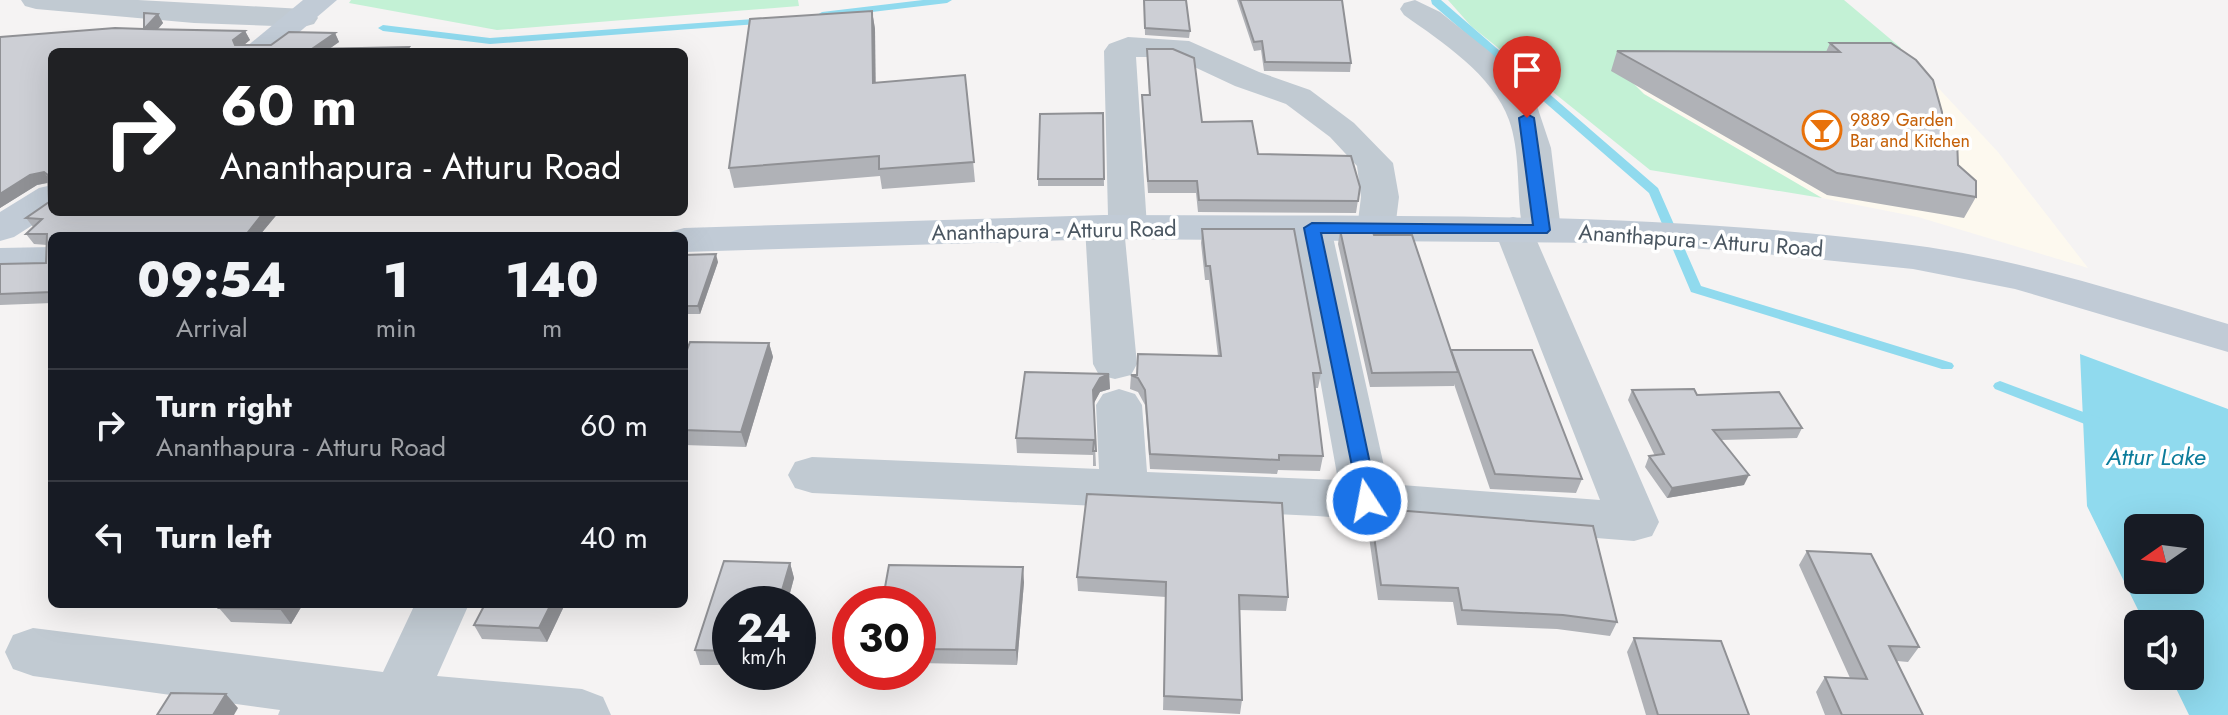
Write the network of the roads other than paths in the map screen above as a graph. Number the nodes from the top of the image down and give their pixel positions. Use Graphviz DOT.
graph roads {
  1 [pos="36,0"];
  2 [pos="312,9"];
  3 [pos="1415,9"];
  4 [pos="261,48"];
  5 [pos="48,199"];
  6 [pos="1116,227"];
  7 [pos="1312,228"];
  8 [pos="0,229"];
  9 [pos="1376,229"];
  10 [pos="1527,230"];
  11 [pos="688,240"];
  12 [pos="48,259"];
  13 [pos="0,260"];
  14 [pos="2228,338"];
  15 [pos="812,475"];
  16 [pos="1124,489"];
  17 [pos="1367,501"];
  18 [pos="440,608"];
  19 [pos="33,652"];
  20 [pos="399,698"];
  21 [pos="314,703"];
  22 [pos="582,715"];
  1 -- 2 [label="street"];
  2 -- 4 [label="street"];
  3 -- 10 [label="street"];
  5 -- 8 [label="street"];
  6 -- 7 [label="street, Ananthapura - Atturu Road"];
  6 -- 9 [label="street"];
  6 -- 11 [label="street, Ananthapura - Atturu Road"];
  6 -- 16 [label="street"];
  7 -- 9 [label="street, Ananthapura - Atturu Road"];
  7 -- 17 [label="street"];
  9 -- 10 [label="street, Ananthapura - Atturu Road"];
  10 -- 14 [label="street, Ananthapura - Atturu Road"];
  10 -- 17 [label="street"];
  12 -- 13 [label="street"];
  15 -- 16 [label="street"];
  16 -- 17 [label="street"];
  18 -- 20 [label="street"];
  19 -- 21 [label="street"];
  20 -- 21 [label="street"];
  20 -- 22 [label="street"];
}
